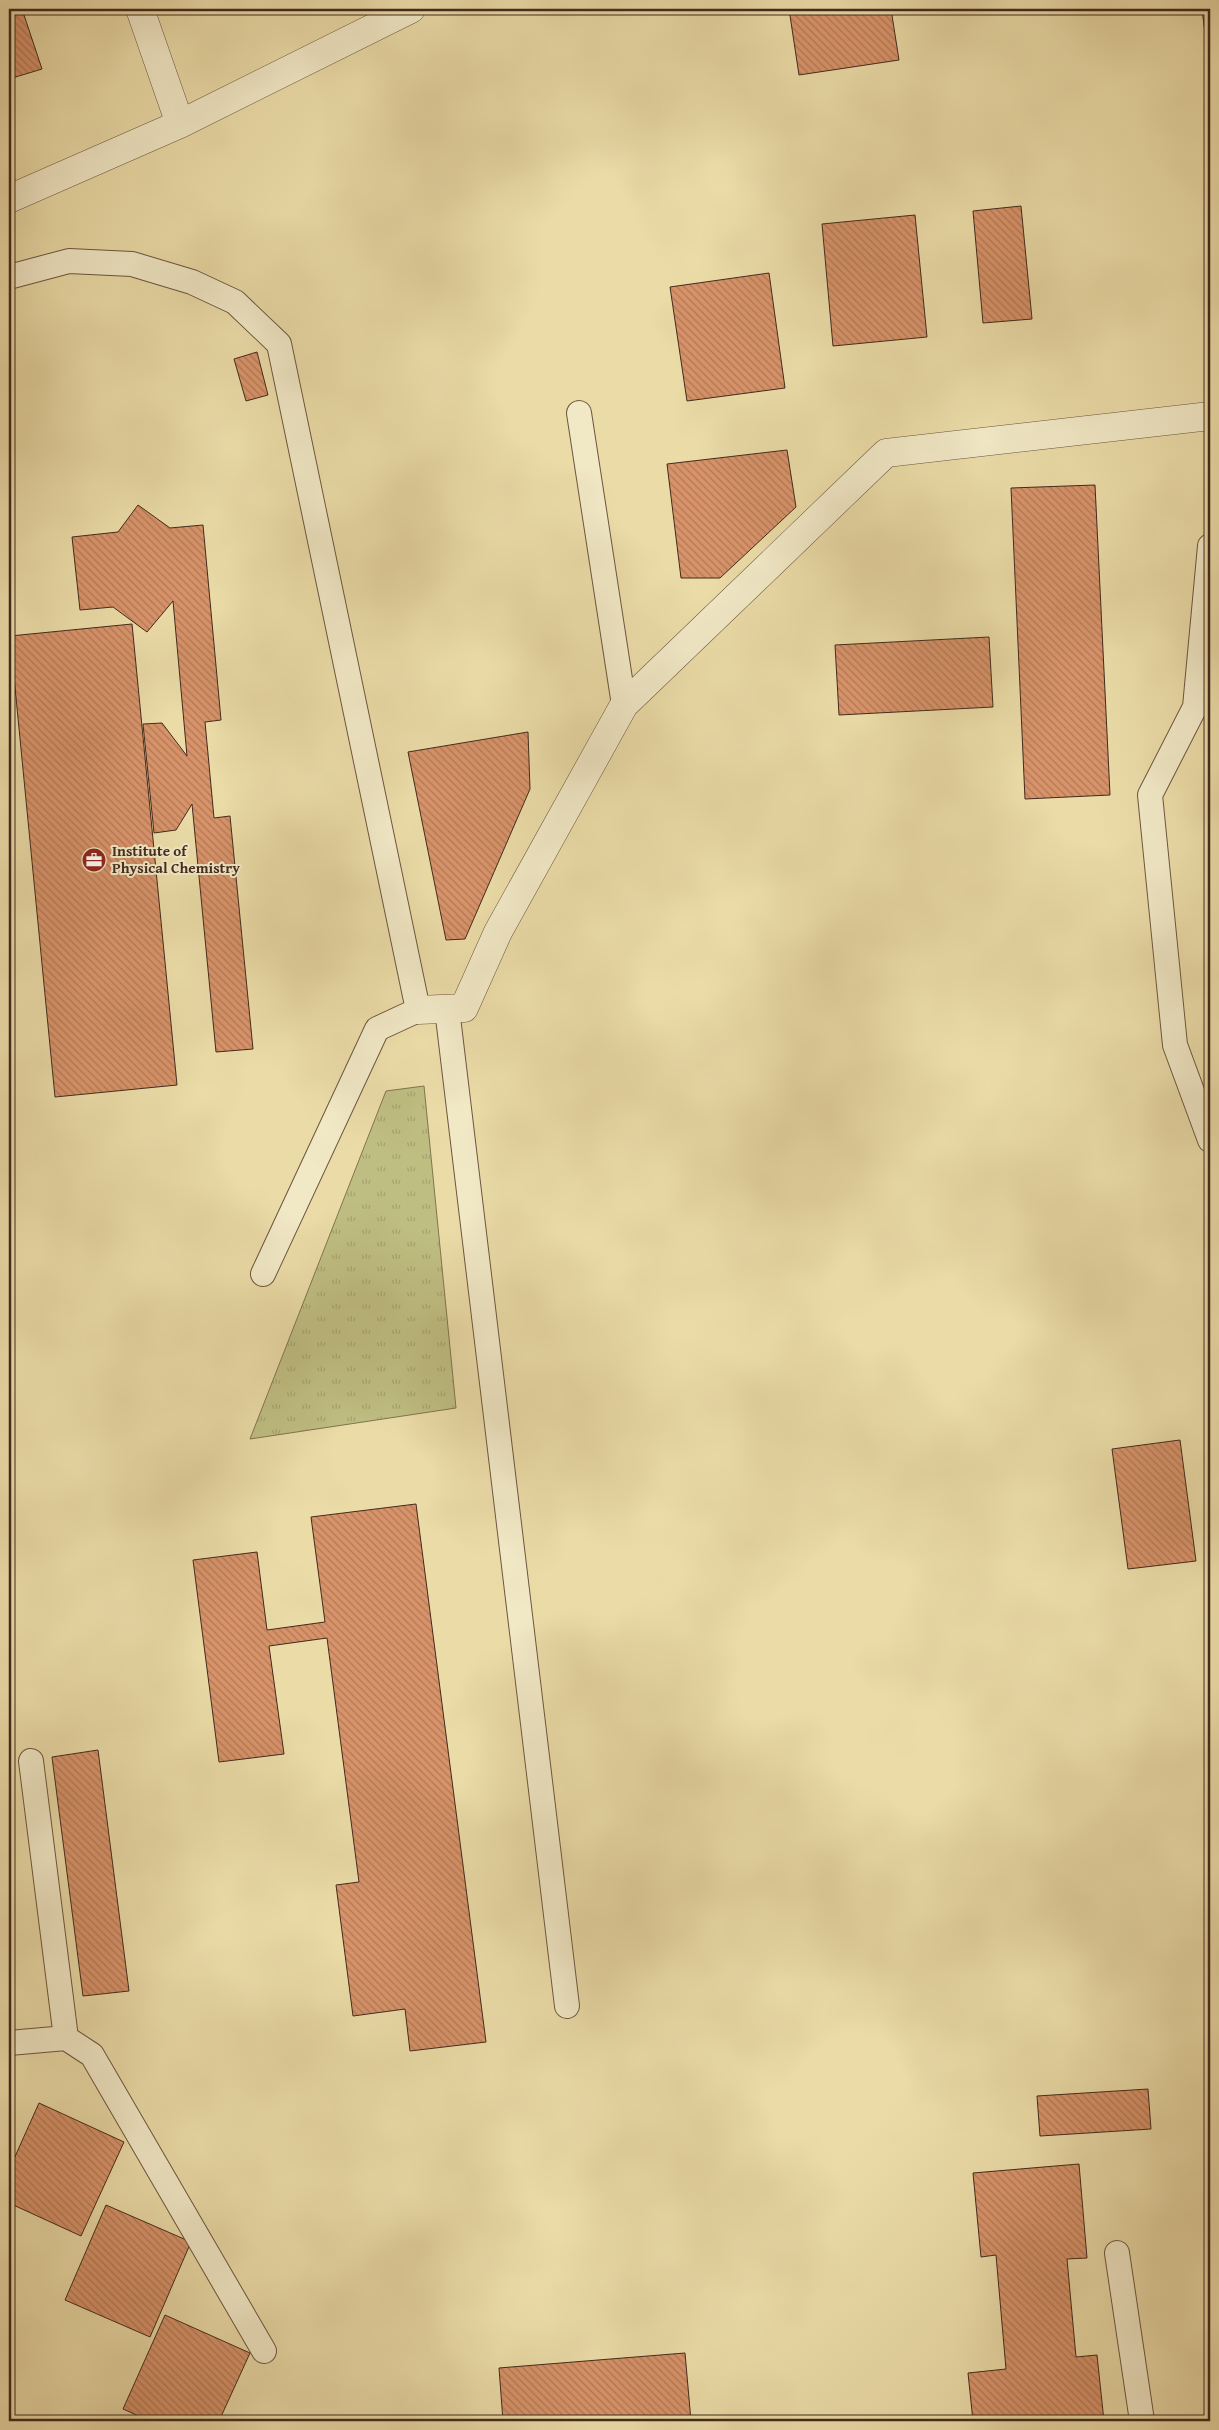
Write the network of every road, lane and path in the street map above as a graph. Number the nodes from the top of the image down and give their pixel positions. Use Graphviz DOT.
graph roads {
  1 [pos="140,9"];
  2 [pos="411,9"];
  3 [pos="180,124"];
  4 [pos="9,199"];
  5 [pos="9,277"];
  6 [pos="580,413"];
  7 [pos="1210,416"];
  8 [pos="1210,546"];
  9 [pos="624,705"];
  10 [pos="447,1009"];
  11 [pos="418,1010"];
  12 [pos="1210,1140"];
  13 [pos="263,1274"];
  14 [pos="31,1761"];
  15 [pos="567,2006"];
  16 [pos="66,2038"];
  17 [pos="9,2044"];
  18 [pos="1117,2253"];
  19 [pos="264,2351"];
  20 [pos="1142,2421"];
  1 -- 3 [label="street"];
  2 -- 3 [label="street"];
  3 -- 4 [label="street"];
  5 -- 11 [label="lane"];
  6 -- 9 [label="lane"];
  7 -- 9 [label="street"];
  8 -- 12 [label="lane"];
  9 -- 10 [label="street"];
  10 -- 11 [label="street"];
  10 -- 15 [label="lane"];
  11 -- 13 [label="lane"];
  14 -- 16 [label="lane"];
  16 -- 17 [label="lane"];
  16 -- 19 [label="lane"];
  18 -- 20 [label="lane"];
}
